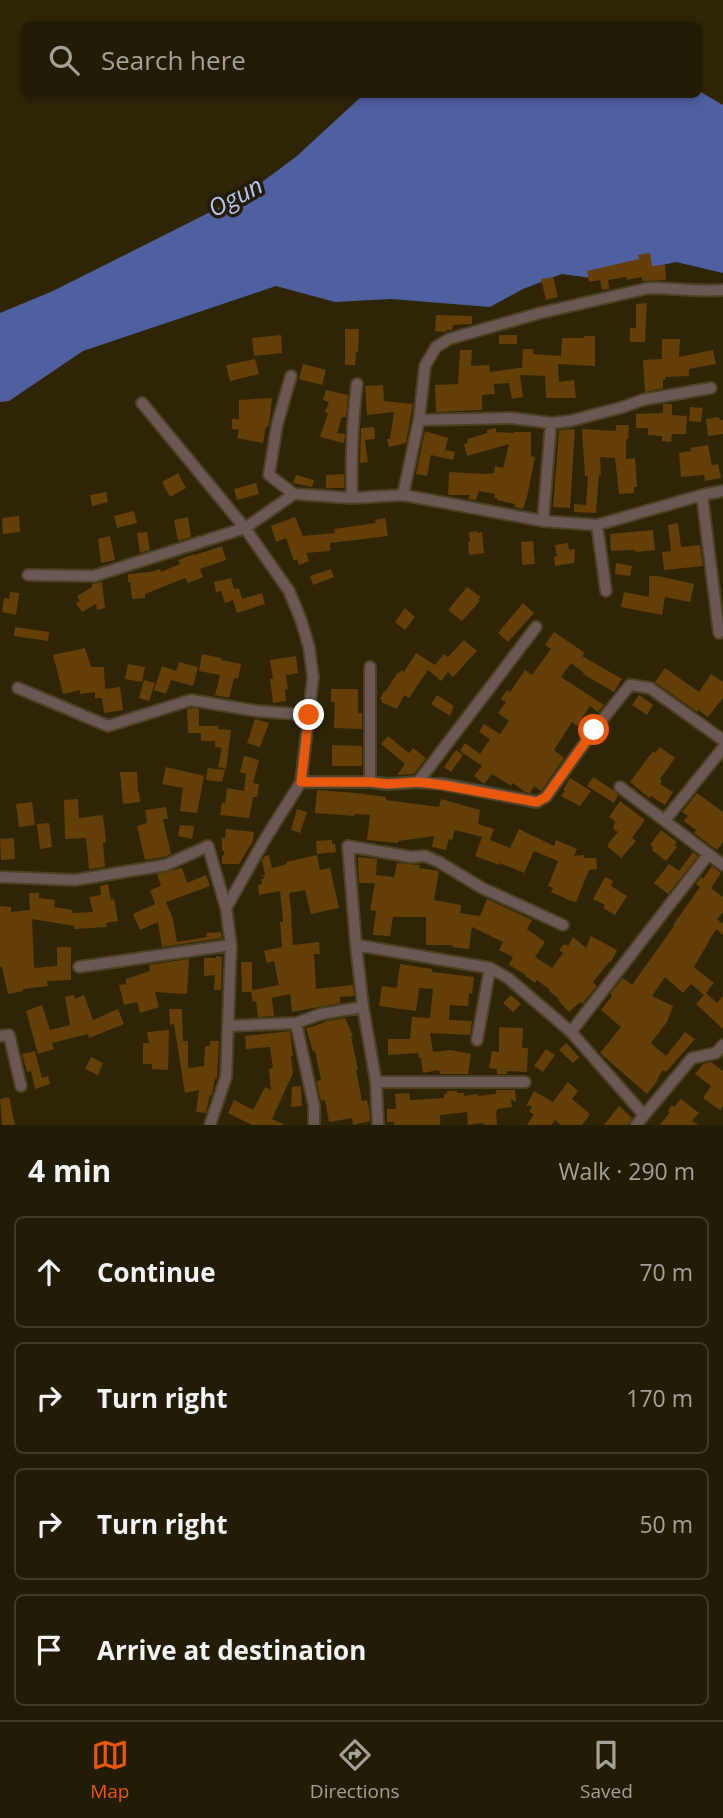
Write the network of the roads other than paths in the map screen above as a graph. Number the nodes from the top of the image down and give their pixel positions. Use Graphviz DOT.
graph roads {
  1 [pos="723,290"];
  2 [pos="291,376"];
  3 [pos="358,384"];
  4 [pos="711,388"];
  5 [pos="142,403"];
  6 [pos="419,420"];
  7 [pos="551,423"];
  8 [pos="723,491"];
  9 [pos="295,494"];
  10 [pos="403,495"];
  11 [pos="702,495"];
  12 [pos="352,498"];
  13 [pos="543,521"];
  14 [pos="597,525"];
  15 [pos="245,528"];
  16 [pos="28,575"];
  17 [pos="606,591"];
  18 [pos="536,627"];
  19 [pos="719,633"];
  20 [pos="370,667"];
  21 [pos="18,688"];
  22 [pos="309,715"];
  23 [pos="723,740"];
  24 [pos="723,748"];
  25 [pos="301,782"];
  26 [pos="370,782"];
  27 [pos="418,782"];
  28 [pos="621,787"];
  29 [pos="665,820"];
  30 [pos="708,855"];
  31 [pos="723,865"];
  32 [pos="0,877"];
  33 [pos="226,908"];
  34 [pos="563,925"];
  35 [pos="231,945"];
  36 [pos="356,945"];
  37 [pos="79,967"];
  38 [pos="490,968"];
  39 [pos="363,1007"];
  40 [pos="296,1023"];
  41 [pos="228,1027"];
  42 [pos="571,1032"];
  43 [pos="0,1036"];
  44 [pos="477,1040"];
  45 [pos="723,1045"];
  46 [pos="376,1082"];
  47 [pos="525,1082"];
  48 [pos="21,1086"];
  49 [pos="644,1115"];
  50 [pos="211,1125"];
  51 [pos="314,1125"];
  52 [pos="379,1125"];
  53 [pos="636,1125"];
  1 -- 6 [label="street"];
  2 -- 9 [label="street"];
  3 -- 12 [label="street"];
  4 -- 7 [label="street"];
  5 -- 15 [label="street"];
  6 -- 7 [label="street"];
  6 -- 10 [label="street"];
  7 -- 13 [label="street"];
  8 -- 11 [label="street"];
  9 -- 12 [label="street"];
  9 -- 15 [label="street"];
  10 -- 12 [label="street"];
  10 -- 13 [label="street"];
  11 -- 14 [label="street"];
  11 -- 19 [label="street"];
  13 -- 14 [label="street"];
  14 -- 17 [label="street"];
  15 -- 16 [label="street"];
  15 -- 22 [label="street"];
  18 -- 27 [label="street"];
  20 -- 26 [label="street"];
  21 -- 22 [label="street"];
  22 -- 25 [label="street"];
  23 -- 27 [label="street"];
  24 -- 29 [label="street"];
  25 -- 26 [label="street"];
  25 -- 33 [label="street"];
  26 -- 27 [label="street"];
  28 -- 29 [label="street"];
  29 -- 30 [label="street"];
  30 -- 31 [label="street"];
  30 -- 42 [label="street"];
  32 -- 33 [label="street"];
  33 -- 35 [label="street"];
  34 -- 36 [label="street"];
  35 -- 37 [label="street"];
  35 -- 41 [label="street"];
  36 -- 38 [label="street"];
  36 -- 39 [label="street"];
  38 -- 42 [label="street"];
  38 -- 44 [label="street"];
  39 -- 40 [label="street"];
  39 -- 46 [label="street"];
  40 -- 41 [label="street"];
  40 -- 51 [label="street"];
  41 -- 50 [label="street"];
  42 -- 49 [label="street"];
  43 -- 48 [label="street"];
  45 -- 49 [label="street"];
  46 -- 47 [label="street"];
  46 -- 52 [label="street"];
  49 -- 53 [label="street"];
}
